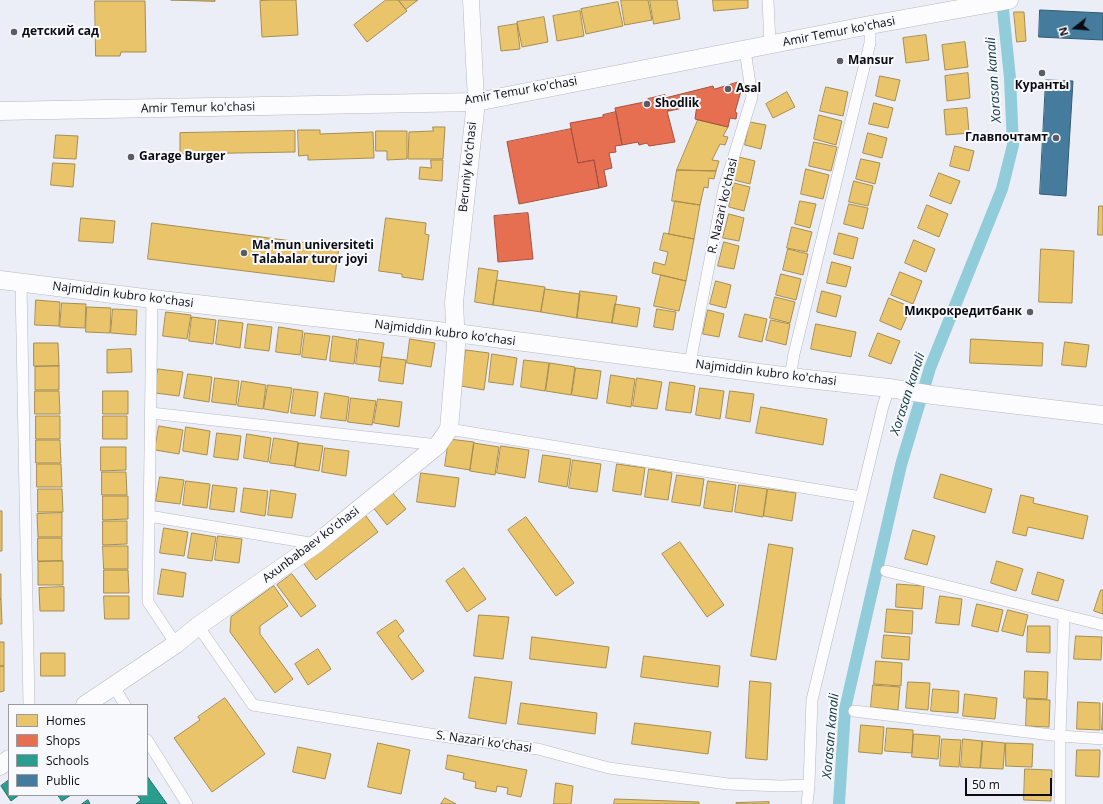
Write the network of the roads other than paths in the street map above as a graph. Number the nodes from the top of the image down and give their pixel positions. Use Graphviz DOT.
graph roads {
  1 [pos="472,0"];
  2 [pos="768,0"];
  3 [pos="1009,0"];
  4 [pos="986,2"];
  5 [pos="870,25"];
  6 [pos="770,45"];
  7 [pos="745,50"];
  8 [pos="476,102"];
  9 [pos="0,111"];
  10 [pos="0,280"];
  11 [pos="21,283"];
  12 [pos="152,299"];
  13 [pos="456,333"];
  14 [pos="690,363"];
  15 [pos="790,377"];
  16 [pos="889,388"];
  17 [pos="151,413"];
  18 [pos="1103,415"];
  19 [pos="449,429"];
  20 [pos="438,445"];
  21 [pos="861,497"];
  22 [pos="149,516"];
  23 [pos="316,544"];
  24 [pos="886,571"];
  25 [pos="1064,615"];
  26 [pos="1103,625"];
  27 [pos="198,626"];
  28 [pos="176,644"];
  29 [pos="113,685"];
  30 [pos="29,704"];
  31 [pos="85,704"];
  32 [pos="124,704"];
  33 [pos="854,711"];
  34 [pos="1060,736"];
  35 [pos="1103,739"];
  36 [pos="148,742"];
  37 [pos="8,760"];
  38 [pos="0,766"];
  39 [pos="809,785"];
  40 [pos="187,804"];
  41 [pos="808,804"];
  42 [pos="1060,804"];
  1 -- 8 [label="street, Beruniy ko'chasi"];
  2 -- 6 [label="street"];
  3 -- 4 [label="main road, Amir Temur ko'chasi"];
  4 -- 5 [label="main road, Amir Temur ko'chasi"];
  5 -- 6 [label="main road, Amir Temur ko'chasi"];
  5 -- 15 [label="street"];
  6 -- 7 [label="main road, Amir Temur ko'chasi"];
  7 -- 8 [label="main road, Amir Temur ko'chasi"];
  7 -- 14 [label="street, R. Nazari ko'chasi"];
  8 -- 9 [label="main road, Amir Temur ko'chasi"];
  8 -- 13 [label="main road, Beruniy ko'chasi"];
  10 -- 11 [label="main road, Najmiddin kubro ko'chasi"];
  11 -- 12 [label="main road, Najmiddin kubro ko'chasi"];
  11 -- 30 [label="street"];
  12 -- 13 [label="main road, Najmiddin kubro ko'chasi"];
  12 -- 17 [label="street"];
  13 -- 14 [label="main road, Najmiddin kubro ko'chasi"];
  13 -- 19 [label="main road, Axunbabaev ko'chasi"];
  14 -- 15 [label="main road, Najmiddin kubro ko'chasi"];
  15 -- 16 [label="main road, Najmiddin kubro ko'chasi"];
  16 -- 18 [label="main road, Najmiddin kubro ko'chasi"];
  16 -- 21 [label="street"];
  17 -- 20 [label="street"];
  17 -- 22 [label="street"];
  19 -- 20 [label="main road, Axunbabaev ko'chasi"];
  19 -- 21 [label="street"];
  20 -- 23 [label="main road, Axunbabaev ko'chasi"];
  21 -- 39 [label="street"];
  22 -- 23 [label="street"];
  22 -- 28 [label="street"];
  23 -- 27 [label="main road, Axunbabaev ko'chasi"];
  24 -- 25 [label="street"];
  25 -- 26 [label="street"];
  25 -- 34 [label="street"];
  27 -- 28 [label="main road, Axunbabaev ko'chasi"];
  27 -- 39 [label="street, S. Nazari ko'chasi"];
  28 -- 29 [label="main road, Axunbabaev ko'chasi"];
  29 -- 31 [label="main road, Axunbabaev ko'chasi"];
  29 -- 32 [label="street"];
  33 -- 34 [label="street"];
  34 -- 35 [label="street"];
  34 -- 42 [label="street"];
  36 -- 40 [label="street"];
  37 -- 38 [label="main road"];
  39 -- 41 [label="street"];
}
